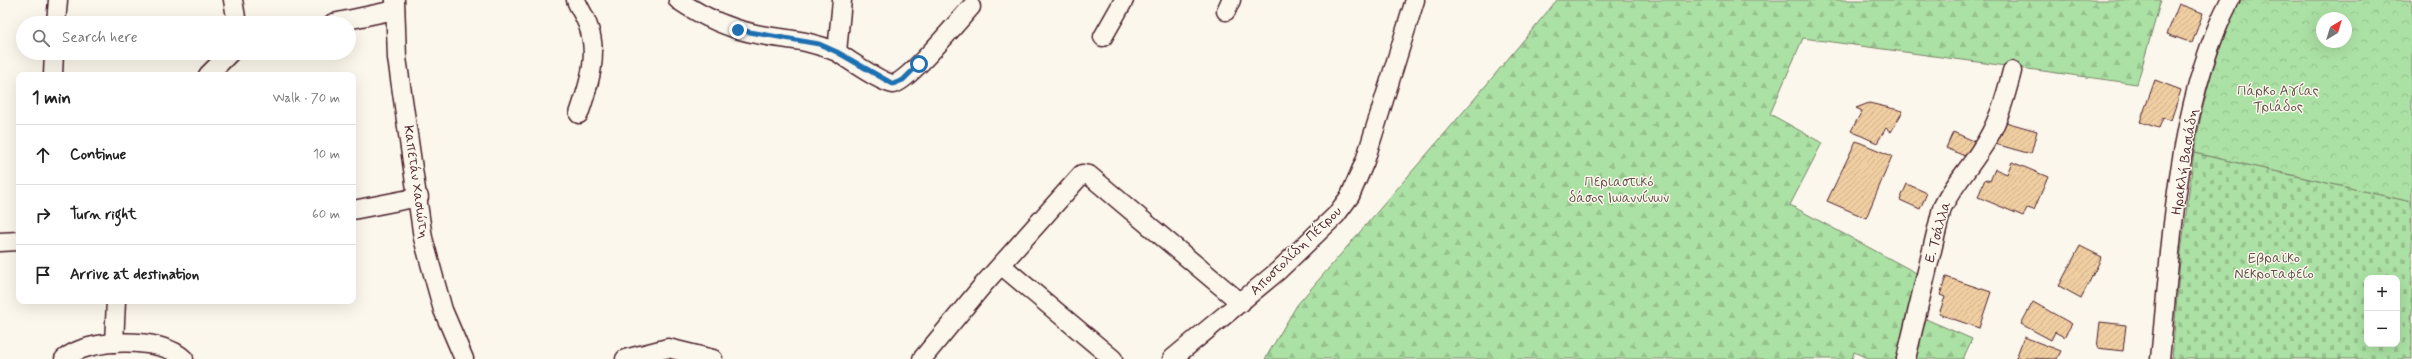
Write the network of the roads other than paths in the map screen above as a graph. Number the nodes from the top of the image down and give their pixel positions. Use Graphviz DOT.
graph roads {
  1 [pos="58,0"];
  2 [pos="233,0"];
  3 [pos="576,0"];
  4 [pos="678,0"];
  5 [pos="842,0"];
  6 [pos="1124,0"];
  7 [pos="1415,0"];
  8 [pos="2223,3"];
  9 [pos="396,5"];
  10 [pos="971,7"];
  11 [pos="57,16"];
  12 [pos="236,16"];
  13 [pos="356,16"];
  14 [pos="1103,37"];
  15 [pos="837,52"];
  16 [pos="53,60"];
  17 [pos="223,60"];
  18 [pos="2012,71"];
  19 [pos="52,72"];
  20 [pos="211,72"];
  21 [pos="579,114"];
  22 [pos="419,197"];
  23 [pos="356,209"];
  24 [pos="16,241"];
  25 [pos="0,242"];
  26 [pos="1001,265"];
  27 [pos="1241,303"];
  28 [pos="116,304"];
  29 [pos="114,343"];
  30 [pos="64,359"];
  31 [pos="184,359"];
  32 [pos="464,359"];
  33 [pos="625,359"];
  34 [pos="713,359"];
  35 [pos="922,359"];
  36 [pos="1113,359"];
  37 [pos="1172,359"];
  38 [pos="1906,359"];
  39 [pos="2160,359"];
  1 -- 11 [label="street"];
  2 -- 12 [label="street"];
  3 -- 21 [label="street"];
  4 -- 15 [label="street"];
  5 -- 15 [label="street"];
  6 -- 14 [label="street"];
  7 -- 27 [label="street, Αποστολίδη Πέτρου"];
  8 -- 39 [label="street, Ηρακλή Βασιάδη"];
  9 -- 13 [label="street"];
  9 -- 22 [label="street, Καπετάν Χασιώτη"];
  10 -- 15 [label="street"];
  16 -- 19 [label="street"];
  17 -- 20 [label="street"];
  18 -- 38 [label="street, Ε. Τσάλλα"];
  22 -- 23 [label="street"];
  22 -- 32 [label="street, Καπετάν Χασιώτη"];
  24 -- 25 [label="street"];
  26 -- 27 [label="street"];
  26 -- 35 [label="street"];
  26 -- 36 [label="street"];
  27 -- 37 [label="street, Αποστολίδη Πέτρου"];
  28 -- 29 [label="street"];
  29 -- 30 [label="street"];
  29 -- 31 [label="street"];
  33 -- 34 [label="street"];
}
